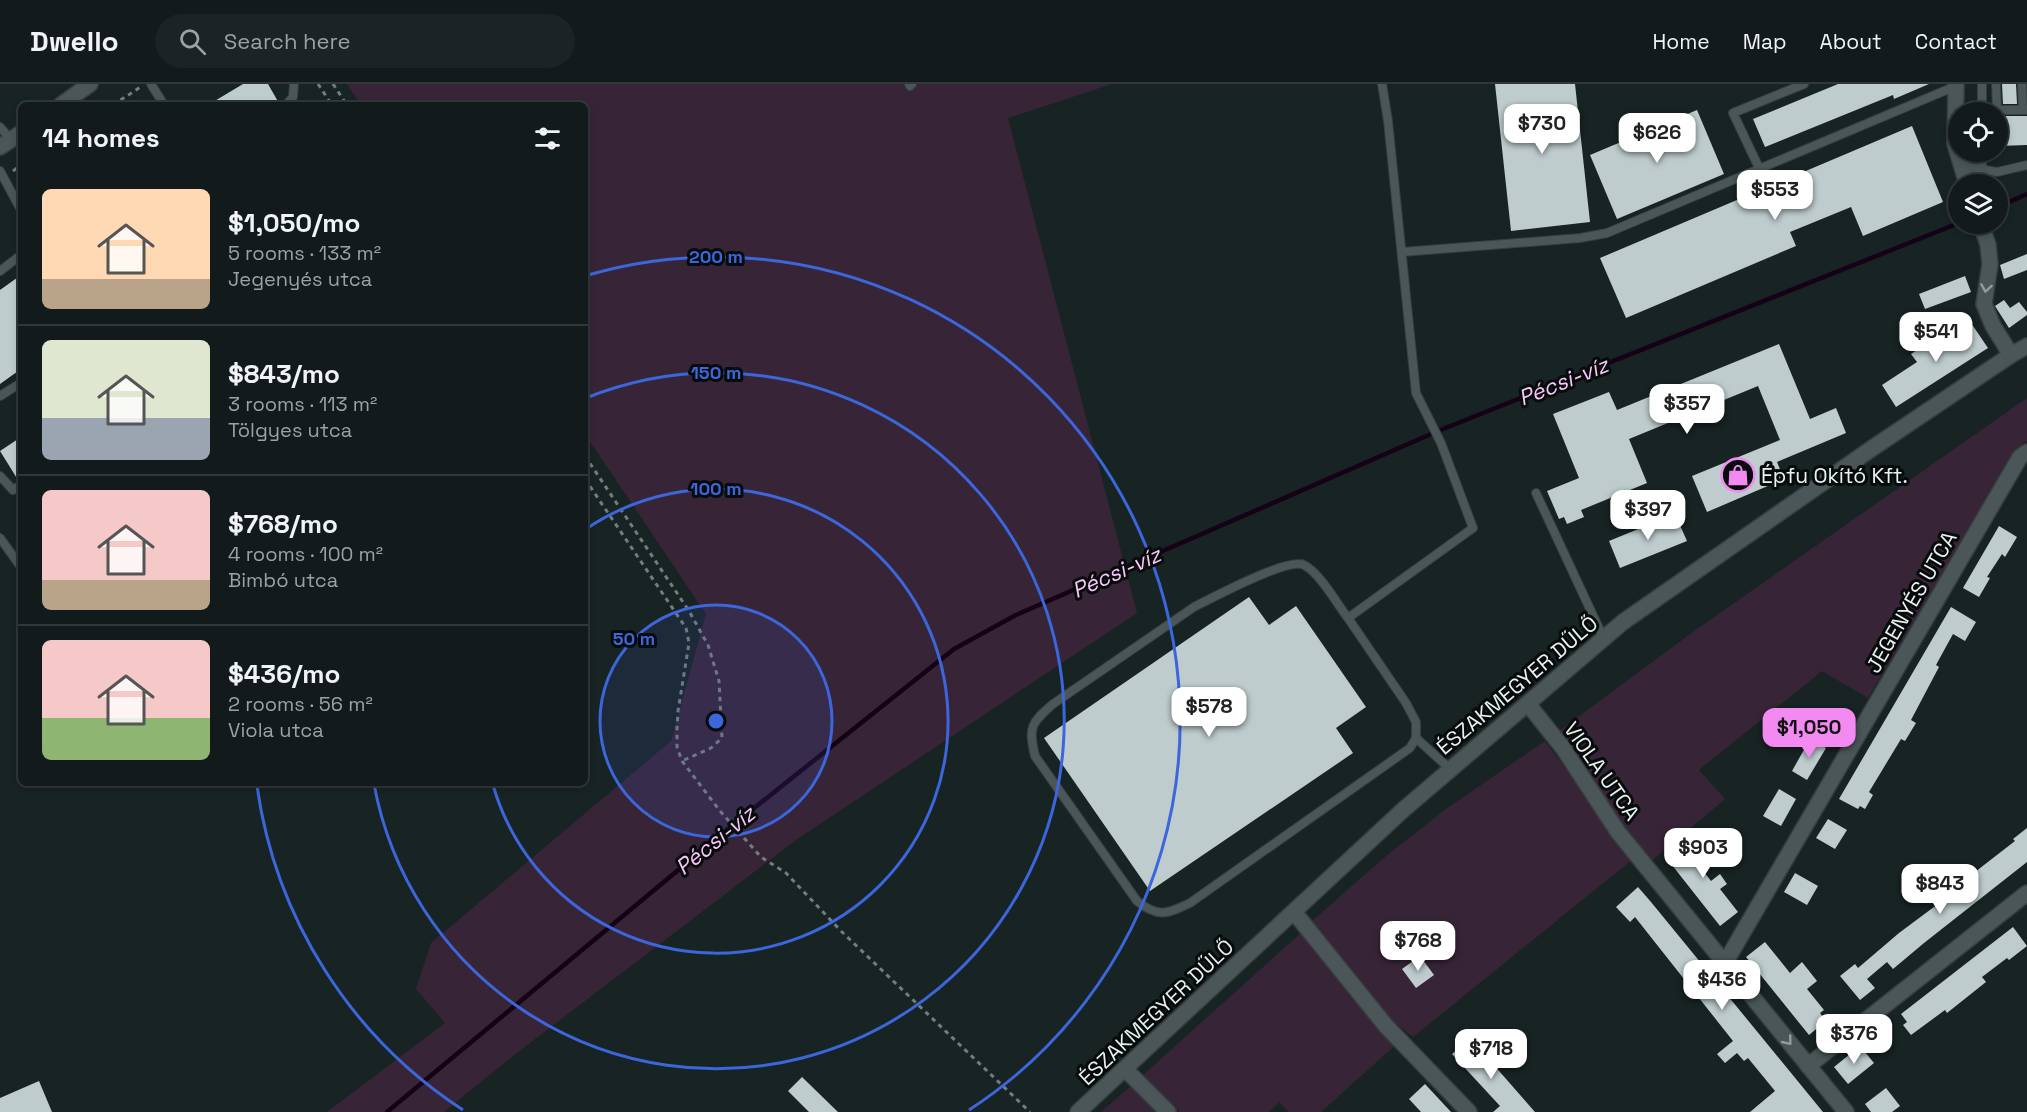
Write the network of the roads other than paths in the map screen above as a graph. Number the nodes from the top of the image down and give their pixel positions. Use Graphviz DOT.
graph roads {
  1 [pos="90,84"];
  2 [pos="151,84"];
  3 [pos="294,84"];
  4 [pos="1382,84"];
  5 [pos="1804,84"];
  6 [pos="1982,84"];
  7 [pos="1996,84"];
  8 [pos="2022,84"];
  9 [pos="1956,85"];
  10 [pos="65,102"];
  11 [pos="162,102"];
  12 [pos="289,102"];
  13 [pos="1982,102"];
  14 [pos="2025,110"];
  15 [pos="0,127"];
  16 [pos="11,140"];
  17 [pos="1982,162"];
  18 [pos="1960,165"];
  19 [pos="2027,165"];
  20 [pos="1982,169"];
  21 [pos="1760,170"];
  22 [pos="0,171"];
  23 [pos="1963,174"];
  24 [pos="18,204"];
  25 [pos="1984,234"];
  26 [pos="1402,252"];
  27 [pos="18,257"];
  28 [pos="0,271"];
  29 [pos="2027,346"];
  30 [pos="2011,355"];
  31 [pos="18,385"];
  32 [pos="0,396"];
  33 [pos="2027,452"];
  34 [pos="0,477"];
  35 [pos="18,487"];
  36 [pos="1536,493"];
  37 [pos="0,538"];
  38 [pos="18,563"];
  39 [pos="1348,618"];
  40 [pos="1604,639"];
  41 [pos="1528,704"];
  42 [pos="1416,738"];
  43 [pos="1450,769"];
  44 [pos="2027,893"];
  45 [pos="1294,912"];
  46 [pos="1725,963"];
  47 [pos="1808,1066"];
  48 [pos="1125,1069"];
  49 [pos="1078,1112"];
  50 [pos="1168,1112"];
  51 [pos="1470,1112"];
  52 [pos="1846,1112"];
  1 -- 10 [label="street"];
  2 -- 11 [label="lane"];
  3 -- 12 [label="lane"];
  4 -- 26 [label="lane"];
  5 -- 21 [label="lane"];
  6 -- 13 [label="lane"];
  7 -- 14 [label="lane"];
  8 -- 14 [label="lane"];
  9 -- 18 [label="street"];
  9 -- 21 [label="lane"];
  15 -- 16 [label="lane"];
  17 -- 20 [label="lane"];
  18 -- 20 [label="lane"];
  18 -- 23 [label="street"];
  19 -- 20 [label="lane"];
  21 -- 26 [label="lane"];
  22 -- 24 [label="lane"];
  25 -- 30 [label="street, one-way"];
  26 -- 39 [label="lane"];
  27 -- 28 [label="lane"];
  29 -- 30 [label="street, ÉSZAKMEGYER DŰLŐ"];
  30 -- 40 [label="street, ÉSZAKMEGYER DŰLŐ"];
  31 -- 32 [label="lane"];
  33 -- 46 [label="street, JEGENYÉS UTCA"];
  34 -- 35 [label="lane"];
  36 -- 40 [label="lane"];
  37 -- 38 [label="lane"];
  39 -- 42 [label="lane"];
  39 -- 42 [label="lane"];
  40 -- 41 [label="street, ÉSZAKMEGYER DŰLŐ"];
  41 -- 43 [label="street, ÉSZAKMEGYER DŰLŐ"];
  41 -- 46 [label="street, VIOLA UTCA"];
  42 -- 43 [label="lane"];
  43 -- 45 [label="street, ÉSZAKMEGYER DŰLŐ"];
  44 -- 47 [label="street"];
  45 -- 48 [label="street, ÉSZAKMEGYER DŰLŐ"];
  45 -- 51 [label="street"];
  46 -- 47 [label="street, VIOLA UTCA, one-way"];
  47 -- 52 [label="street, VIOLA UTCA"];
  48 -- 49 [label="street, ÉSZAKMEGYER DŰLŐ"];
  48 -- 50 [label="street"];
}
